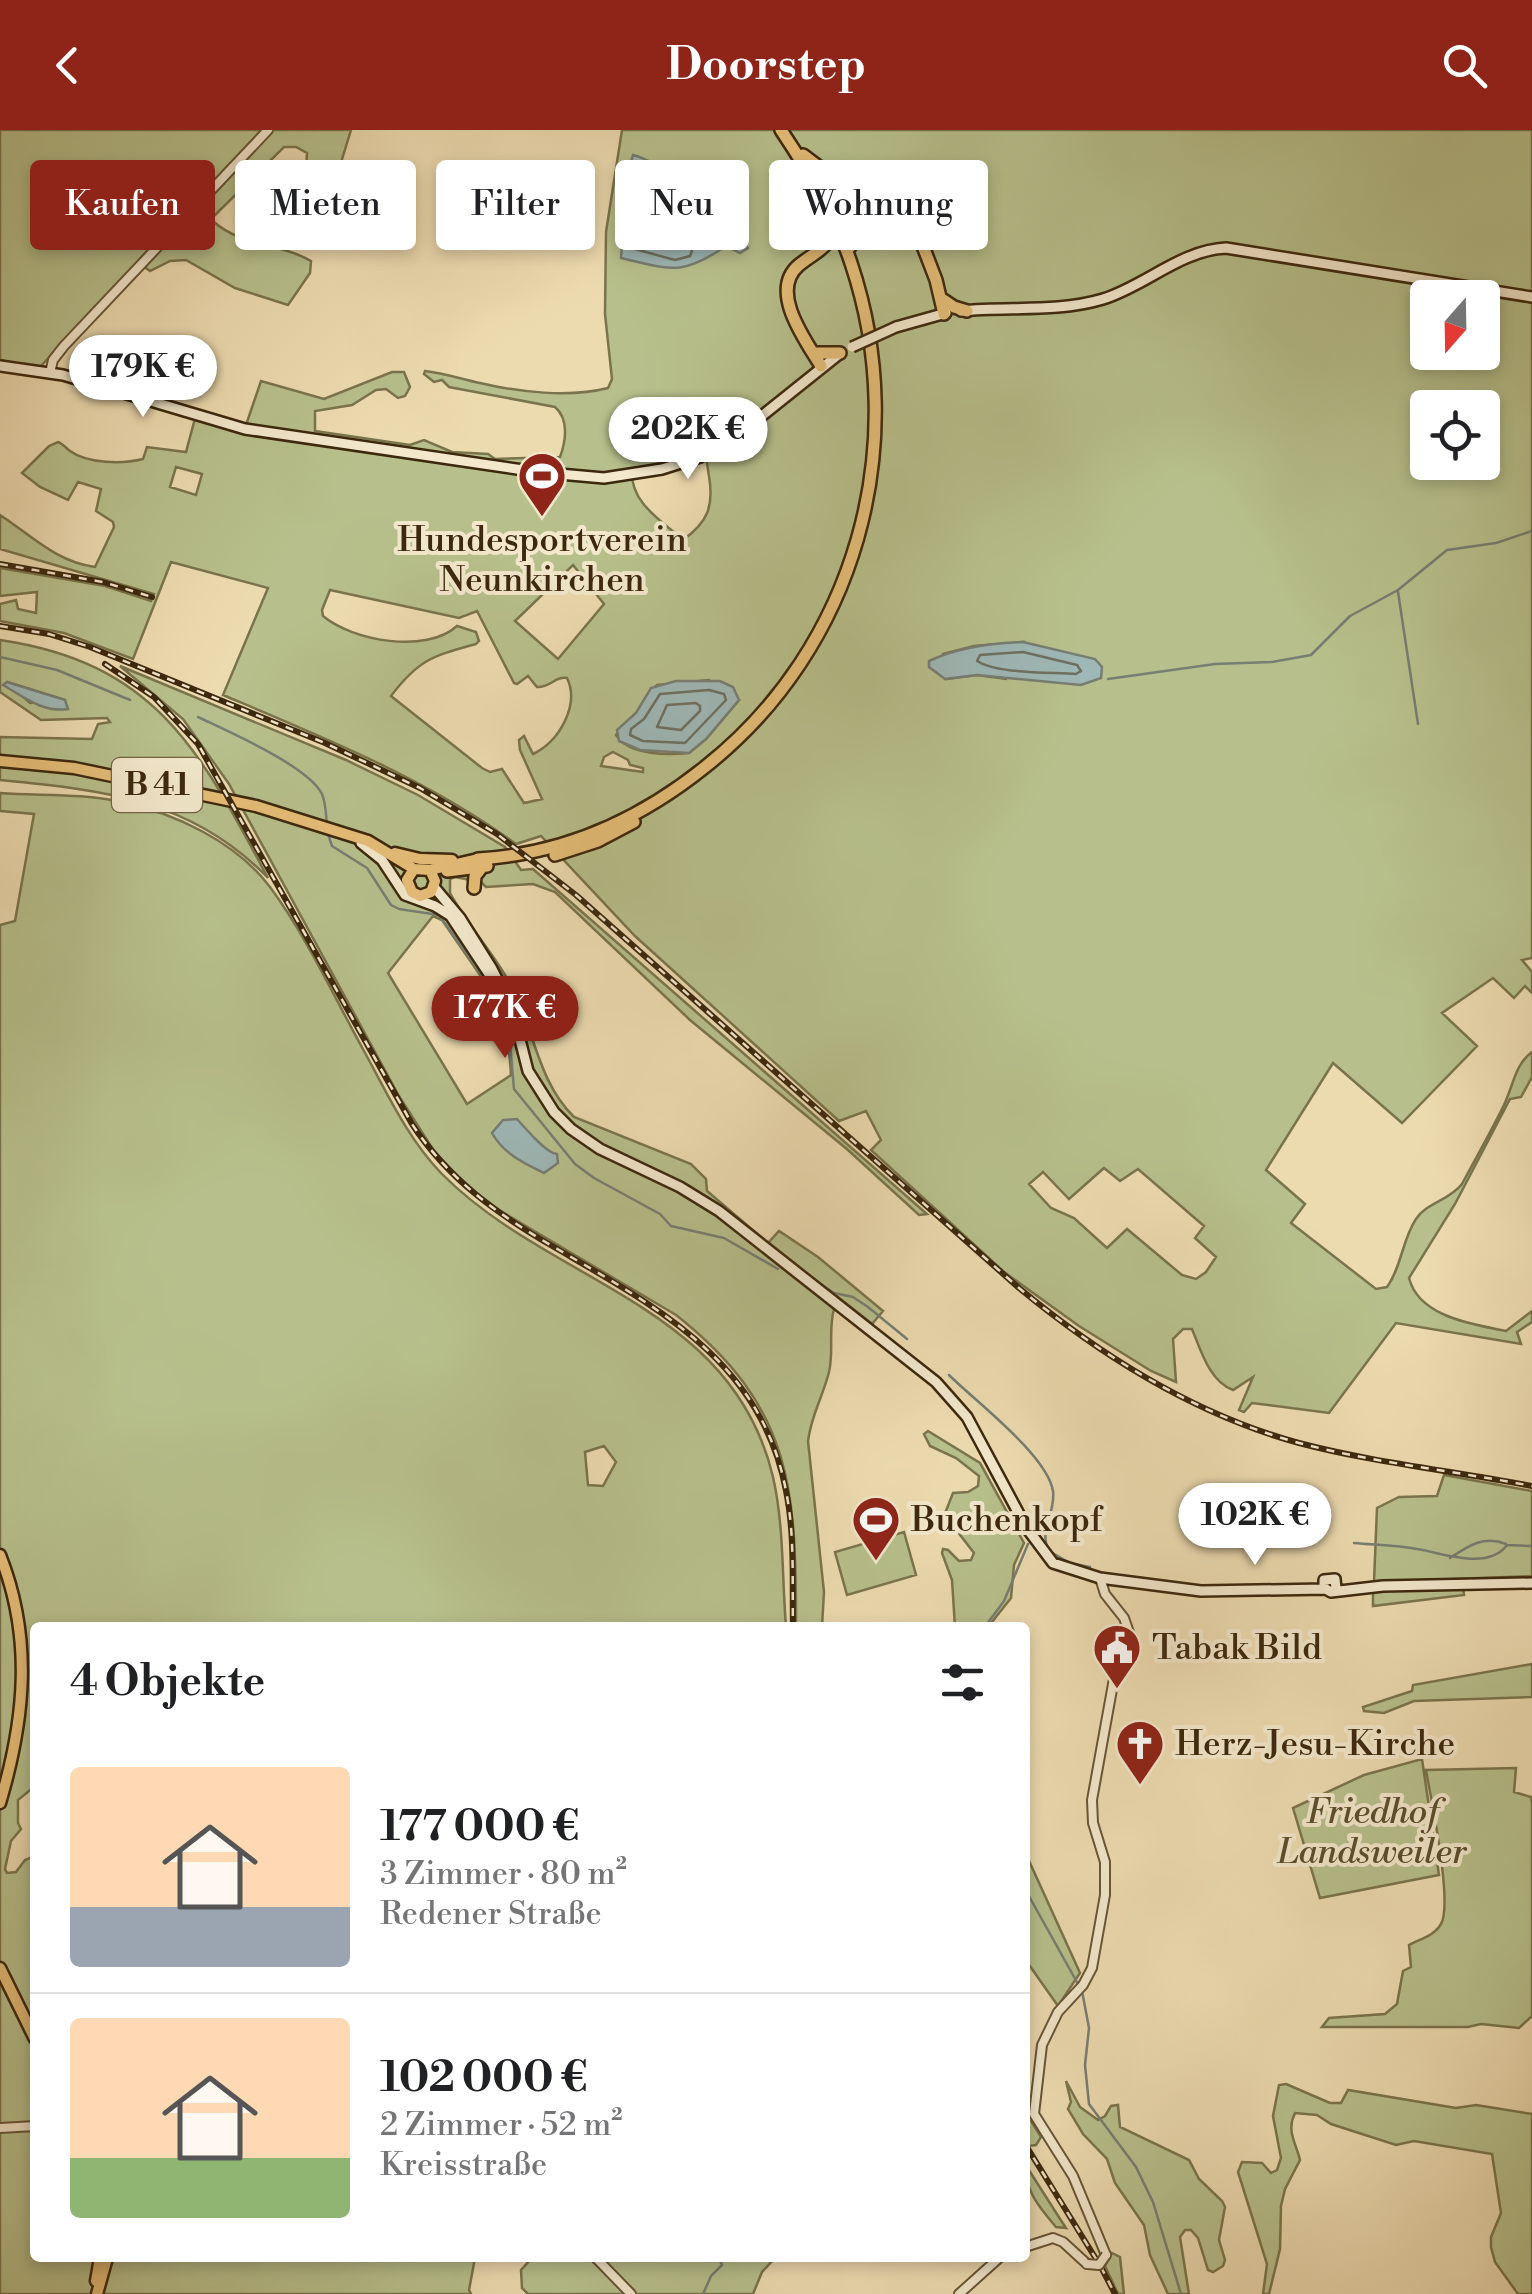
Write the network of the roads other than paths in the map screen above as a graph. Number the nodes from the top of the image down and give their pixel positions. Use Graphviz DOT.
graph roads {
  1 [pos="268,130"];
  2 [pos="780,130"];
  3 [pos="789,142"];
  4 [pos="799,160"];
  5 [pos="808,160"];
  6 [pos="820,250"];
  7 [pos="846,250"];
  8 [pos="849,250"];
  9 [pos="925,250"];
  10 [pos="816,255"];
  11 [pos="849,257"];
  12 [pos="1532,297"];
  13 [pos="942,299"];
  14 [pos="967,310"];
  15 [pos="944,314"];
  16 [pos="811,350"];
  17 [pos="846,350"];
  18 [pos="0,366"];
  19 [pos="819,368"];
  20 [pos="50,373"];
  21 [pos="0,761"];
  22 [pos="351,838"];
  23 [pos="384,849"];
  24 [pos="447,871"];
  25 [pos="475,871"];
  26 [pos="411,872"];
  27 [pos="432,883"];
  28 [pos="451,911"];
  29 [pos="0,1555"];
  30 [pos="1100,1578"];
  31 [pos="1532,1584"];
  32 [pos="0,1803"];
  33 [pos="0,1968"];
  34 [pos="30,2029"];
  35 [pos="30,2126"];
  36 [pos="0,2128"];
  37 [pos="1030,2245"];
  38 [pos="103,2262"];
  39 [pos="600,2262"];
  40 [pos="994,2262"];
  41 [pos="95,2294"];
  42 [pos="631,2294"];
  43 [pos="959,2294"];
  1 -- 20 [label="street"];
  2 -- 3 [label="highway, B 41"];
  3 -- 4 [label="highway, B 41"];
  3 -- 5 [label="highway"];
  6 -- 10 [label="highway"];
  7 -- 11 [label="highway, B 41"];
  8 -- 11 [label="highway"];
  9 -- 13 [label="highway"];
  10 -- 11 [label="highway"];
  10 -- 16 [label="highway"];
  11 -- 25 [label="highway, B 41"];
  12 -- 14 [label="main road"];
  13 -- 14 [label="highway"];
  13 -- 15 [label="highway"];
  14 -- 15 [label="main road"];
  15 -- 17 [label="main road, bridge"];
  16 -- 17 [label="highway"];
  16 -- 19 [label="highway"];
  17 -- 19 [label="main road"];
  18 -- 20 [label="main road"];
  19 -- 20 [label="main road"];
  21 -- 22 [label="main road, B 41"];
  22 -- 23 [label="main road, B 41"];
  22 -- 26 [label="main road, B 41"];
  22 -- 28 [label="main road"];
  23 -- 25 [label="main road, B 41"];
  23 -- 26 [label="main road, B 41"];
  24 -- 25 [label="highway, B 41"];
  24 -- 27 [label="main road, B 41"];
  24 -- 28 [label="main road"];
  25 -- 27 [label="main road, B 41"];
  26 -- 27 [label="main road, B 41"];
  26 -- 27 [label="main road, B 41"];
  27 -- 28 [label="main road"];
  28 -- 30 [label="main road"];
  29 -- 32 [label="main road"];
  30 -- 31 [label="main road"];
  30 -- 37 [label="street, bridge"];
  33 -- 34 [label="main road"];
  35 -- 36 [label="street"];
  38 -- 41 [label="main road"];
  39 -- 42 [label="street"];
  40 -- 43 [label="street"];
}
